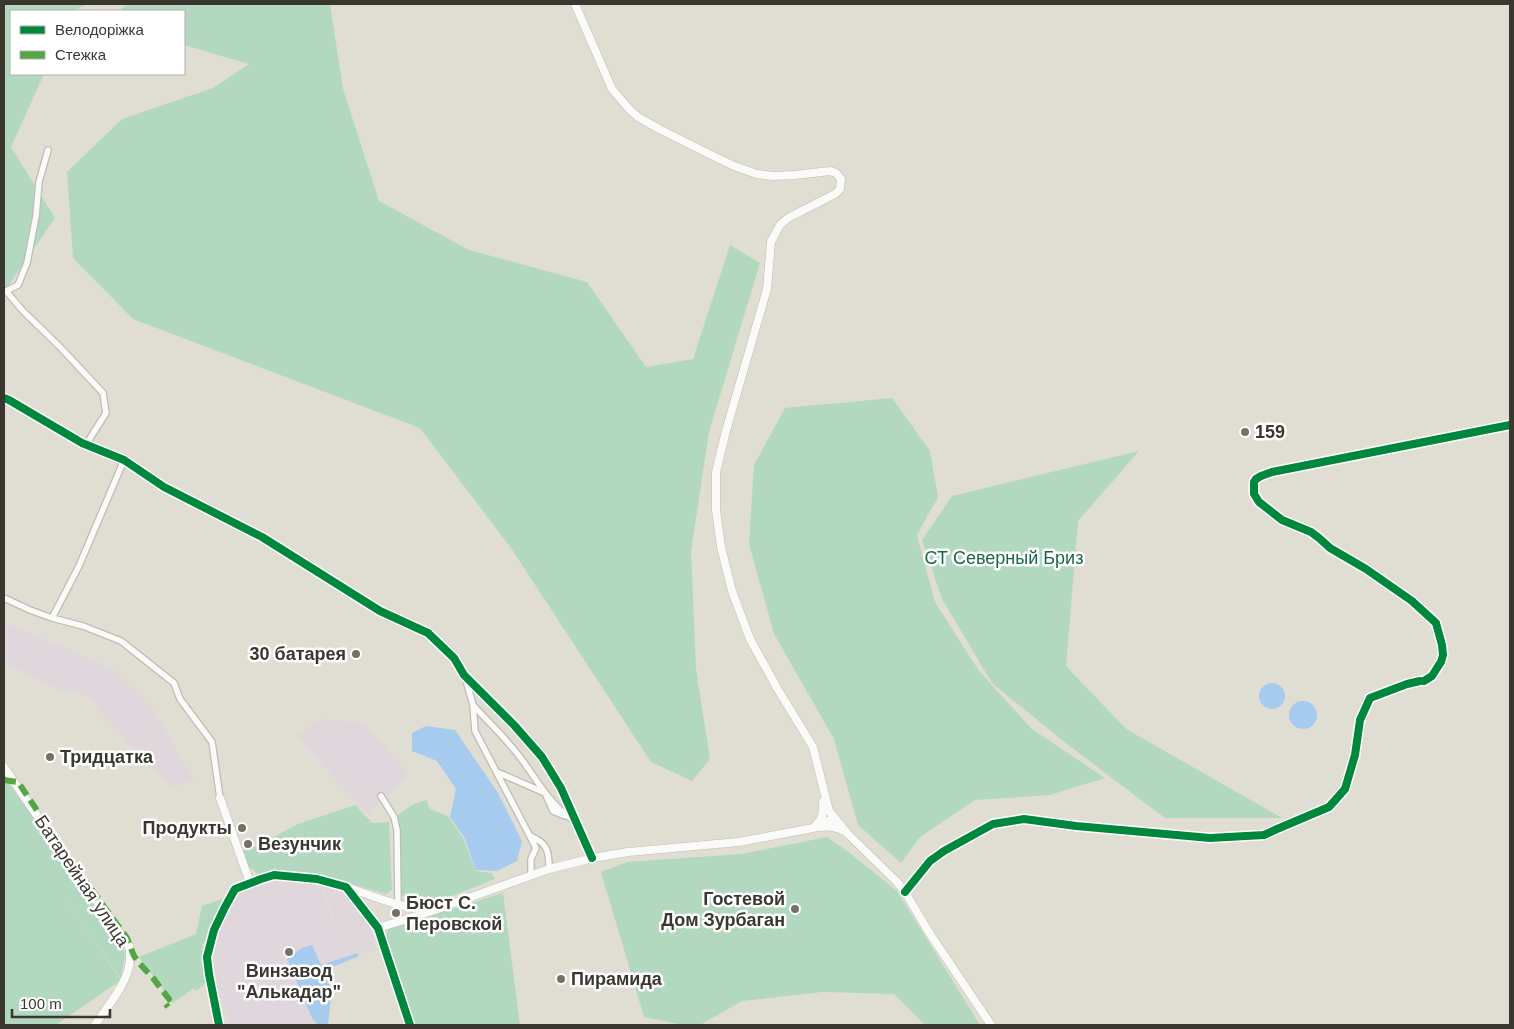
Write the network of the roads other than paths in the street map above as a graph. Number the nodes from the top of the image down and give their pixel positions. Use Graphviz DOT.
graph roads {
  1 [pos="575,4"];
  2 [pos="48,150"];
  3 [pos="5,293"];
  4 [pos="4,398"];
  5 [pos="1510,425"];
  6 [pos="87,443"];
  7 [pos="124,460"];
  8 [pos="4,598"];
  9 [pos="52,618"];
  10 [pos="464,675"];
  11 [pos="473,705"];
  12 [pos="4,766"];
  13 [pos="497,772"];
  14 [pos="822,785"];
  15 [pos="545,793"];
  16 [pos="381,796"];
  17 [pos="220,798"];
  18 [pos="834,818"];
  19 [pos="575,822"];
  20 [pos="812,828"];
  21 [pos="848,834"];
  22 [pos="530,836"];
  23 [pos="592,858"];
  24 [pos="549,869"];
  25 [pos="531,876"];
  26 [pos="250,883"];
  27 [pos="346,887"];
  28 [pos="905,892"];
  29 [pos="398,904"];
  30 [pos="435,910"];
  31 [pos="378,928"];
  32 [pos="94,1025"];
  33 [pos="220,1025"];
  34 [pos="410,1025"];
  35 [pos="990,1025"];
  1 -- 14 [label="street"];
  2 -- 3 [label="street"];
  3 -- 6 [label="street"];
  4 -- 7 [label="street"];
  5 -- 28 [label="street"];
  7 -- 9 [label="street"];
  7 -- 10 [label="street"];
  8 -- 9 [label="street"];
  9 -- 17 [label="street"];
  10 -- 11 [label="street"];
  10 -- 19 [label="street"];
  11 -- 13 [label="street"];
  11 -- 15 [label="street"];
  12 -- 32 [label="street, Батарейная улица"];
  13 -- 15 [label="street"];
  13 -- 22 [label="street"];
  14 -- 18 [label="street"];
  14 -- 20 [label="street"];
  15 -- 19 [label="street"];
  16 -- 29 [label="street"];
  17 -- 26 [label="street"];
  18 -- 20 [label="street"];
  18 -- 21 [label="street"];
  19 -- 23 [label="street"];
  20 -- 21 [label="street"];
  20 -- 23 [label="street"];
  21 -- 28 [label="street"];
  22 -- 24 [label="street"];
  22 -- 25 [label="street"];
  23 -- 24 [label="street"];
  24 -- 25 [label="street"];
  25 -- 30 [label="street"];
  26 -- 27 [label="street"];
  26 -- 33 [label="street"];
  27 -- 29 [label="street"];
  27 -- 31 [label="street"];
  28 -- 35 [label="street"];
  29 -- 30 [label="street"];
  30 -- 31 [label="street"];
  31 -- 34 [label="street"];
}
